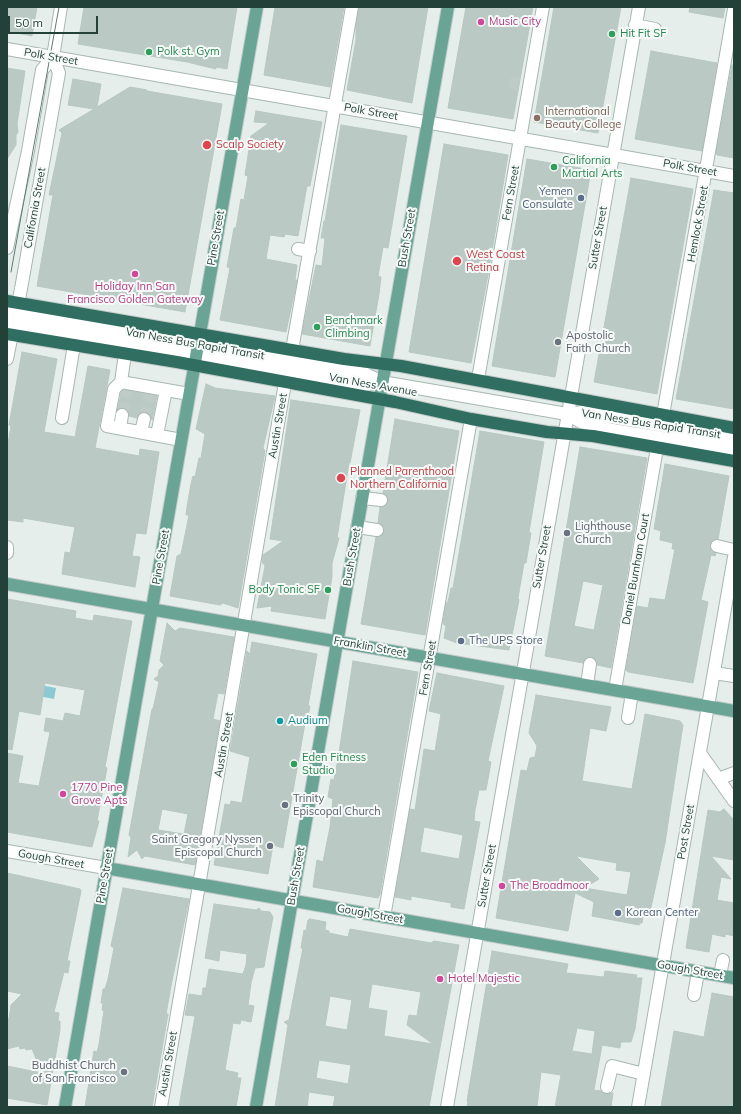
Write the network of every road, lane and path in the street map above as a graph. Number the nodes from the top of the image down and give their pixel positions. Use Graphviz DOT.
graph roads {
  1 [pos="61,7"];
  2 [pos="257,7"];
  3 [pos="352,7"];
  4 [pos="448,7"];
  5 [pos="543,7"];
  6 [pos="639,7"];
  7 [pos="734,9"];
  8 [pos="635,25"];
  9 [pos="655,28"];
  10 [pos="7,49"];
  11 [pos="53,57"];
  12 [pos="242,90"];
  13 [pos="335,106"];
  14 [pos="428,122"];
  15 [pos="520,138"];
  16 [pos="613,155"];
  17 [pos="707,171"];
  18 [pos="734,176"];
  19 [pos="7,248"];
  20 [pos="298,249"];
  21 [pos="310,251"];
  22 [pos="12,307"];
  23 [pos="10,329"];
  24 [pos="74,346"];
  25 [pos="197,350"];
  26 [pos="292,350"];
  27 [pos="126,354"];
  28 [pos="7,359"];
  29 [pos="385,364"];
  30 [pos="478,379"];
  31 [pos="382,382"];
  32 [pos="285,383"];
  33 [pos="126,386"];
  34 [pos="166,390"];
  35 [pos="189,394"];
  36 [pos="570,398"];
  37 [pos="379,400"];
  38 [pos="567,414"];
  39 [pos="122,415"];
  40 [pos="663,415"];
  41 [pos="62,418"];
  42 [pos="144,419"];
  43 [pos="471,419"];
  44 [pos="120,428"];
  45 [pos="734,428"];
  46 [pos="142,432"];
  47 [pos="564,433"];
  48 [pos="157,435"];
  49 [pos="734,438"];
  50 [pos="181,440"];
  51 [pos="658,448"];
  52 [pos="734,450"];
  53 [pos="734,461"];
  54 [pos="362,498"];
  55 [pos="382,500"];
  56 [pos="357,526"];
  57 [pos="377,530"];
  58 [pos="717,546"];
  59 [pos="7,547"];
  60 [pos="734,550"];
  61 [pos="7,553"];
  62 [pos="734,557"];
  63 [pos="732,578"];
  64 [pos="7,584"];
  65 [pos="152,609"];
  66 [pos="245,625"];
  67 [pos="337,641"];
  68 [pos="430,658"];
  69 [pos="590,664"];
  70 [pos="714,673"];
  71 [pos="522,674"];
  72 [pos="734,676"];
  73 [pos="587,685"];
  74 [pos="615,690"];
  75 [pos="632,693"];
  76 [pos="708,706"];
  77 [pos="734,710"];
  78 [pos="628,718"];
  79 [pos="700,753"];
  80 [pos="734,773"];
  81 [pos="718,779"];
  82 [pos="734,801"];
  83 [pos="7,851"];
  84 [pos="106,868"];
  85 [pos="200,885"];
  86 [pos="292,901"];
  87 [pos="384,917"];
  88 [pos="477,933"];
  89 [pos="723,960"];
  90 [pos="663,966"];
  91 [pos="698,972"];
  92 [pos="720,975"];
  93 [pos="734,978"];
  94 [pos="694,995"];
  95 [pos="644,1074"];
  96 [pos="607,1087"];
  97 [pos="65,1107"];
  98 [pos="161,1107"];
  99 [pos="256,1107"];
  100 [pos="447,1107"];
  101 [pos="638,1107"];
  1 -- 11 [label="street, California Street"];
  2 -- 12 [label="main road, Pine Street"];
  3 -- 13 [label="street"];
  4 -- 14 [label="main road, Bush Street"];
  5 -- 15 [label="street, Fern Street"];
  6 -- 8 [label="street, Sutter Street"];
  7 -- 17 [label="street, Hemlock Street"];
  8 -- 9 [label="street"];
  8 -- 16 [label="street, Sutter Street"];
  10 -- 11 [label="street, Polk Street"];
  11 -- 12 [label="street, Polk Street"];
  11 -- 19 [label="street, California Street"];
  11 -- 22 [label="street, California Street"];
  12 -- 13 [label="street, Polk Street"];
  12 -- 25 [label="main road, Pine Street"];
  13 -- 14 [label="street, Polk Street"];
  13 -- 21 [label="street"];
  14 -- 15 [label="street, Polk Street"];
  14 -- 29 [label="main road, Bush Street"];
  15 -- 16 [label="street, Polk Street"];
  15 -- 30 [label="street, Fern Street"];
  16 -- 17 [label="street, Polk Street"];
  16 -- 36 [label="street, Sutter Street"];
  17 -- 18 [label="street, Polk Street"];
  17 -- 40 [label="street, Hemlock Street"];
  20 -- 21 [label="street"];
  21 -- 26 [label="street"];
  22 -- 23 [label="street, California Street"];
  22 -- 25 [label="highway, Van Ness Avenue"];
  23 -- 24 [label="highway, Van Ness Avenue"];
  23 -- 25 [label="street, Van Ness Bus Rapid Transit"];
  23 -- 28 [label="street, California Street"];
  24 -- 27 [label="highway, Van Ness Avenue"];
  24 -- 41 [label="street"];
  25 -- 26 [label="highway, Van Ness Avenue"];
  25 -- 27 [label="highway, Van Ness Avenue"];
  25 -- 31 [label="street, Van Ness Bus Rapid Transit"];
  25 -- 32 [label="highway, Van Ness Avenue"];
  25 -- 35 [label="main road, Pine Street"];
  26 -- 29 [label="highway, Van Ness Avenue"];
  27 -- 33 [label="street"];
  29 -- 30 [label="highway, Van Ness Avenue"];
  29 -- 31 [label="main road, Bush Street"];
  30 -- 36 [label="highway, Van Ness Avenue"];
  31 -- 37 [label="main road, Bush Street"];
  31 -- 38 [label="street, Van Ness Bus Rapid Transit"];
  32 -- 37 [label="highway, Van Ness Avenue"];
  32 -- 66 [label="street, Austin Street"];
  33 -- 34 [label="street"];
  33 -- 44 [label="street"];
  34 -- 35 [label="street"];
  34 -- 48 [label="street"];
  35 -- 50 [label="main road, Pine Street"];
  36 -- 38 [label="street, Sutter Street"];
  36 -- 40 [label="highway, Van Ness Avenue"];
  37 -- 43 [label="highway, Van Ness Avenue"];
  37 -- 54 [label="main road, Bush Street"];
  38 -- 47 [label="street, Sutter Street"];
  38 -- 49 [label="street, Van Ness Bus Rapid Transit"];
  38 -- 52 [label="street, Van Ness Bus Rapid Transit"];
  39 -- 44 [label="street"];
  40 -- 45 [label="highway, Van Ness Avenue"];
  42 -- 46 [label="street"];
  43 -- 47 [label="highway, Van Ness Avenue"];
  43 -- 68 [label="street, Fern Street"];
  44 -- 46 [label="street"];
  46 -- 48 [label="street"];
  47 -- 51 [label="highway, Van Ness Avenue"];
  47 -- 71 [label="street, Sutter Street"];
  48 -- 50 [label="street"];
  50 -- 65 [label="main road, Pine Street"];
  51 -- 53 [label="highway, Van Ness Avenue"];
  51 -- 74 [label="street, Daniel Burnham Court"];
  54 -- 55 [label="street"];
  54 -- 56 [label="main road, Bush Street"];
  56 -- 57 [label="street"];
  56 -- 67 [label="main road, Bush Street"];
  58 -- 60 [label="street"];
  59 -- 61 [label="street"];
  62 -- 63 [label="street, Post Street"];
  63 -- 70 [label="street, Post Street"];
  64 -- 65 [label="main road, Franklin Street"];
  65 -- 66 [label="main road, Franklin Street"];
  65 -- 84 [label="main road, Pine Street"];
  66 -- 67 [label="main road, Franklin Street"];
  66 -- 85 [label="street, Austin Street"];
  67 -- 68 [label="main road, Franklin Street"];
  67 -- 86 [label="main road, Bush Street"];
  68 -- 71 [label="main road, Franklin Street"];
  68 -- 87 [label="street, Fern Street"];
  69 -- 73 [label="street"];
  70 -- 72 [label="street"];
  70 -- 76 [label="street, Post Street"];
  71 -- 73 [label="main road, Franklin Street"];
  71 -- 88 [label="street, Sutter Street"];
  73 -- 74 [label="main road, Franklin Street"];
  74 -- 75 [label="main road, Franklin Street"];
  75 -- 76 [label="main road, Franklin Street"];
  75 -- 78 [label="street"];
  76 -- 77 [label="main road, Franklin Street"];
  76 -- 79 [label="street, Post Street"];
  79 -- 81 [label="street"];
  79 -- 90 [label="street, Post Street"];
  80 -- 81 [label="street"];
  81 -- 82 [label="street"];
  83 -- 84 [label="street, Gough Street"];
  84 -- 85 [label="main road, Gough Street"];
  84 -- 97 [label="main road, Pine Street"];
  85 -- 86 [label="main road, Gough Street"];
  85 -- 98 [label="street, Austin Street"];
  86 -- 87 [label="main road, Gough Street"];
  86 -- 99 [label="main road, Bush Street"];
  87 -- 88 [label="main road, Gough Street"];
  88 -- 90 [label="main road, Gough Street"];
  88 -- 100 [label="street, Sutter Street"];
  89 -- 92 [label="street"];
  90 -- 91 [label="main road, Gough Street"];
  90 -- 95 [label="street, Post Street"];
  91 -- 92 [label="main road, Gough Street"];
  91 -- 94 [label="street"];
  92 -- 93 [label="main road, Gough Street"];
  95 -- 96 [label="street"];
  95 -- 101 [label="street, Post Street"];
}
